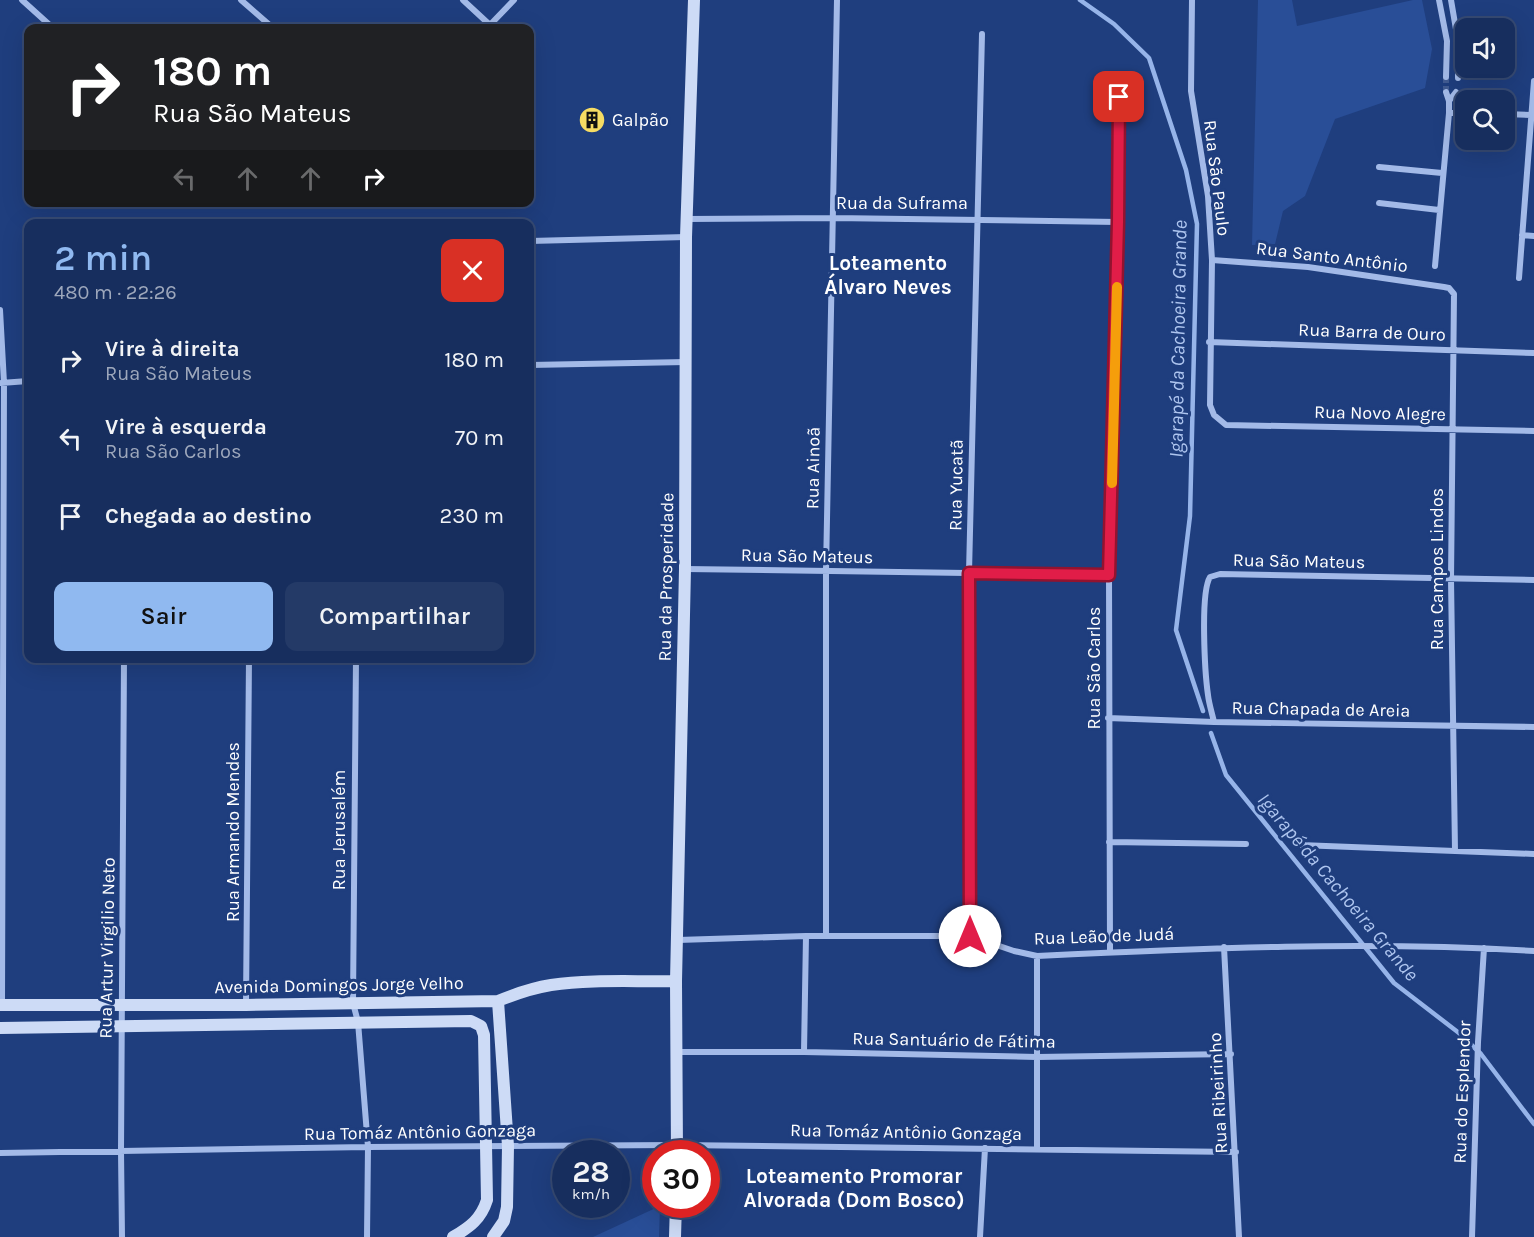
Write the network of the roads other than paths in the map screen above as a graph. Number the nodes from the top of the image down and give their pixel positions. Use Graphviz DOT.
graph roads {
  1 [pos="22,0"];
  2 [pos="241,0"];
  3 [pos="463,0"];
  4 [pos="514,0"];
  5 [pos="694,0"];
  6 [pos="837,0"];
  7 [pos="1192,0"];
  8 [pos="1439,0"];
  9 [pos="1451,0"];
  10 [pos="1455,23"];
  11 [pos="49,24"];
  12 [pos="268,24"];
  13 [pos="486,24"];
  14 [pos="492,24"];
  15 [pos="981,34"];
  16 [pos="1447,41"];
  17 [pos="1455,41"];
  18 [pos="1446,77"];
  19 [pos="1534,81"];
  20 [pos="1446,92"];
  21 [pos="1455,93"];
  22 [pos="1119,97"];
  23 [pos="1449,101"];
  24 [pos="1449,112"];
  25 [pos="1455,112"];
  26 [pos="1515,114"];
  27 [pos="1531,115"];
  28 [pos="1379,167"];
  29 [pos="1443,173"];
  30 [pos="1379,203"];
  31 [pos="1439,210"];
  32 [pos="833,218"];
  33 [pos="686,219"];
  34 [pos="978,219"];
  35 [pos="1118,222"];
  36 [pos="1522,235"];
  37 [pos="1534,236"];
  38 [pos="686,237"];
  39 [pos="534,240"];
  40 [pos="1212,260"];
  41 [pos="1435,266"];
  42 [pos="1519,278"];
  43 [pos="1449,288"];
  44 [pos="0,310"];
  45 [pos="1209,342"];
  46 [pos="1455,350"];
  47 [pos="1534,353"];
  48 [pos="686,362"];
  49 [pos="534,365"];
  50 [pos="24,381"];
  51 [pos="2,383"];
  52 [pos="1226,425"];
  53 [pos="1452,429"];
  54 [pos="1534,431"];
  55 [pos="685,569"];
  56 [pos="826,571"];
  57 [pos="969,573"];
  58 [pos="1109,575"];
  59 [pos="1451,579"];
  60 [pos="1534,580"];
  61 [pos="124,663"];
  62 [pos="249,663"];
  63 [pos="356,663"];
  64 [pos="1108,718"];
  65 [pos="1214,722"];
  66 [pos="1453,725"];
  67 [pos="1534,727"];
  68 [pos="1108,842"];
  69 [pos="1246,844"];
  70 [pos="1300,844"];
  71 [pos="1455,851"];
  72 [pos="1534,854"];
  73 [pos="806,936"];
  74 [pos="826,936"];
  75 [pos="970,936"];
  76 [pos="678,940"];
  77 [pos="1224,948"];
  78 [pos="1484,948"];
  79 [pos="1534,951"];
  80 [pos="1110,952"];
  81 [pos="1037,956"];
  82 [pos="676,981"];
  83 [pos="498,1001"];
  84 [pos="353,1003"];
  85 [pos="122,1004"];
  86 [pos="1,1005"];
  87 [pos="246,1005"];
  88 [pos="358,1022"];
  89 [pos="122,1027"];
  90 [pos="0,1028"];
  91 [pos="677,1052"];
  92 [pos="804,1052"];
  93 [pos="1231,1054"];
  94 [pos="1037,1057"];
  95 [pos="677,1140"];
  96 [pos="508,1146"];
  97 [pos="368,1147"];
  98 [pos="487,1147"];
  99 [pos="642,1148"];
  100 [pos="985,1148"];
  101 [pos="1036,1148"];
  102 [pos="720,1149"];
  103 [pos="121,1151"];
  104 [pos="1236,1152"];
  105 [pos="0,1153"];
  106 [pos="676,1218"];
  107 [pos="122,1237"];
  108 [pos="367,1237"];
  109 [pos="453,1237"];
  110 [pos="493,1237"];
  111 [pos="675,1237"];
  112 [pos="980,1237"];
  113 [pos="1239,1237"];
  114 [pos="1472,1237"];
  1 -- 11 [label="street"];
  2 -- 12 [label="street"];
  3 -- 13 [label="street"];
  4 -- 14 [label="street"];
  5 -- 33 [label="street, Rua da Prosperidade"];
  6 -- 32 [label="street, Rua Ainoã"];
  7 -- 40 [label="street, Rua São Paulo"];
  8 -- 16 [label="street"];
  9 -- 10 [label="street"];
  15 -- 34 [label="street, Rua Yucatã"];
  16 -- 17 [label="street"];
  16 -- 18 [label="street"];
  19 -- 27 [label="street"];
  20 -- 23 [label="street"];
  21 -- 23 [label="street"];
  22 -- 35 [label="street, Rua São Carlos"];
  23 -- 24 [label="street"];
  24 -- 25 [label="street"];
  24 -- 29 [label="street"];
  26 -- 27 [label="street"];
  27 -- 36 [label="street"];
  28 -- 29 [label="street"];
  29 -- 31 [label="street"];
  30 -- 31 [label="street"];
  31 -- 41 [label="street"];
  32 -- 33 [label="street, Rua da Suframa"];
  32 -- 34 [label="street, Rua da Suframa"];
  32 -- 56 [label="street, Rua Ainoã"];
  33 -- 38 [label="street, Rua da Prosperidade"];
  34 -- 35 [label="street, Rua da Suframa"];
  34 -- 57 [label="street, Rua Yucatã"];
  35 -- 58 [label="street, Rua São Carlos"];
  36 -- 37 [label="street"];
  36 -- 42 [label="street"];
  38 -- 39 [label="street"];
  38 -- 48 [label="street, Rua da Prosperidade"];
  40 -- 43 [label="street, Rua Santo Antônio"];
  40 -- 45 [label="street, Rua São Paulo"];
  43 -- 46 [label="street, Rua Campos Lindos"];
  44 -- 51 [label="street"];
  45 -- 46 [label="street, Rua Barra de Ouro"];
  45 -- 52 [label="street, Rua São Paulo"];
  46 -- 47 [label="street, Rua Barra de Ouro"];
  46 -- 53 [label="street, Rua Campos Lindos"];
  48 -- 49 [label="street"];
  48 -- 55 [label="street, Rua da Prosperidade"];
  50 -- 51 [label="street"];
  51 -- 86 [label="street"];
  52 -- 53 [label="street, Rua Novo Alegre"];
  53 -- 54 [label="street, Rua Novo Alegre"];
  53 -- 59 [label="street, Rua Campos Lindos"];
  55 -- 56 [label="street, Rua São Mateus"];
  55 -- 76 [label="street, Rua da Prosperidade"];
  56 -- 57 [label="street, Rua São Mateus"];
  56 -- 74 [label="street, Rua Ainoã"];
  57 -- 58 [label="street, Rua São Mateus"];
  57 -- 75 [label="street, Rua Yucatã"];
  58 -- 64 [label="street, Rua São Carlos"];
  59 -- 60 [label="street, Rua São Mateus"];
  59 -- 65 [label="street, Rua São Mateus"];
  59 -- 66 [label="street, Rua Campos Lindos"];
  61 -- 85 [label="street, Rua Artur Virgilio Neto"];
  62 -- 87 [label="street, Rua Armando Mendes"];
  63 -- 84 [label="street, Rua Jerusalém"];
  64 -- 65 [label="street, Rua Chapada de Areia"];
  64 -- 68 [label="street, Rua São Carlos"];
  65 -- 66 [label="street, Rua Chapada de Areia"];
  66 -- 67 [label="street, Rua Chapada de Areia"];
  66 -- 71 [label="street, Rua Campos Lindos"];
  68 -- 69 [label="street"];
  68 -- 80 [label="street, Rua São Carlos"];
  70 -- 71 [label="street"];
  71 -- 72 [label="street"];
  73 -- 74 [label="street, Rua Leão de Judá"];
  73 -- 76 [label="street, Rua Leão de Judá"];
  73 -- 92 [label="street"];
  74 -- 75 [label="street, Rua Leão de Judá"];
  75 -- 81 [label="street, Rua Leão de Judá"];
  76 -- 82 [label="street, Rua da Prosperidade"];
  77 -- 78 [label="street, Rua Leão de Judá"];
  77 -- 80 [label="street, Rua Leão de Judá"];
  77 -- 93 [label="street, Rua Ribeirinho"];
  78 -- 79 [label="street, Rua Leão de Judá"];
  78 -- 114 [label="street, Rua do Esplendor"];
  80 -- 81 [label="street, Rua Leão de Judá"];
  81 -- 94 [label="street"];
  82 -- 83 [label="street, Avenida Domingos Jorge Velho"];
  82 -- 91 [label="street, Rua da Prosperidade"];
  83 -- 84 [label="street, Avenida Domingos Jorge Velho"];
  83 -- 96 [label="street"];
  84 -- 87 [label="street, Avenida Domingos Jorge Velho"];
  84 -- 88 [label="street, Rua Jerusalém"];
  85 -- 86 [label="street, Avenida Domingos Jorge Velho"];
  85 -- 87 [label="street, Avenida Domingos Jorge Velho"];
  85 -- 89 [label="street, Rua Artur Virgilio Neto"];
  88 -- 89 [label="street, Avenida Domingos Jorge Velho"];
  88 -- 97 [label="street, Rua Jerusalém"];
  88 -- 98 [label="street, Avenida Domingos Jorge Velho"];
  89 -- 90 [label="street, Avenida Domingos Jorge Velho"];
  89 -- 103 [label="street, Rua Artur Virgilio Neto"];
  91 -- 92 [label="street, Rua Santuário de Fátima"];
  91 -- 95 [label="street, Rua da Prosperidade"];
  92 -- 94 [label="street, Rua Santuário de Fátima"];
  93 -- 94 [label="street, Rua Santuário de Fátima"];
  93 -- 104 [label="street, Rua Ribeirinho"];
  94 -- 101 [label="street"];
  96 -- 98 [label="street, Rua Tomáz Antônio Gonzaga"];
  96 -- 99 [label="street, Rua Tomáz Antônio Gonzaga"];
  96 -- 110 [label="street"];
  97 -- 98 [label="street, Rua Tomáz Antônio Gonzaga"];
  97 -- 103 [label="street, Rua Tomáz Antônio Gonzaga"];
  97 -- 108 [label="street, Rua Jerusalém"];
  98 -- 109 [label="street"];
  100 -- 101 [label="street, Rua Tomáz Antônio Gonzaga"];
  100 -- 102 [label="street, Rua Tomáz Antônio Gonzaga"];
  100 -- 112 [label="street"];
  101 -- 104 [label="street, Rua Tomáz Antônio Gonzaga"];
  103 -- 105 [label="street, Rua Tomáz Antônio Gonzaga"];
  103 -- 107 [label="street, Rua Artur Virgilio Neto"];
  104 -- 113 [label="street, Rua Ribeirinho"];
  106 -- 111 [label="street"];
}
